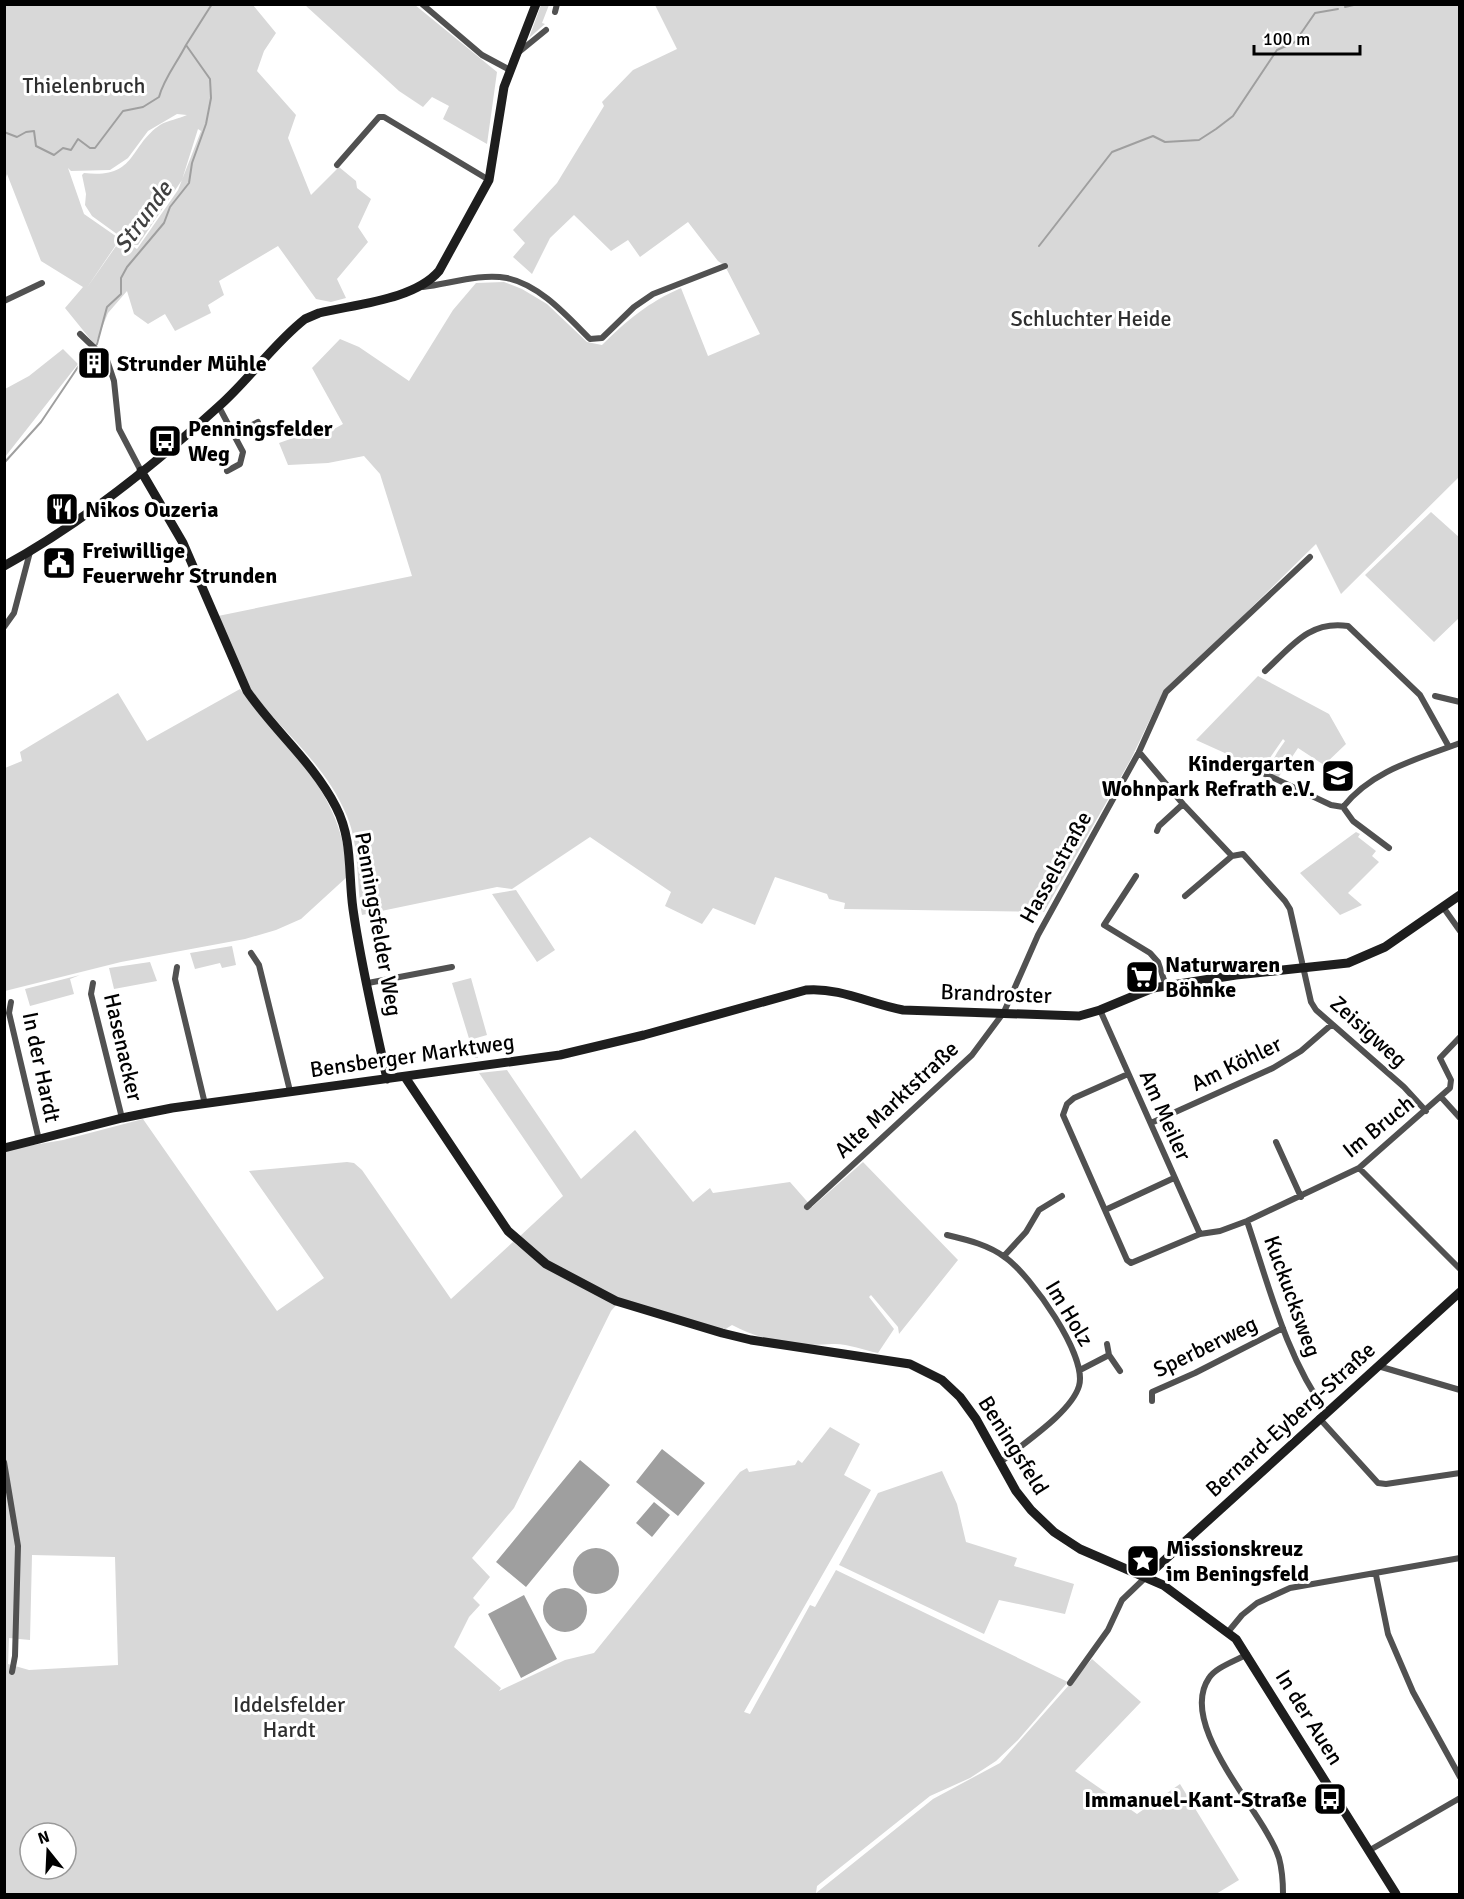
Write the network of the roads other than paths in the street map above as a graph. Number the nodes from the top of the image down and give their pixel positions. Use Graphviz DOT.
graph roads {
  1 [pos="422,4"];
  2 [pos="536,4"];
  3 [pos="546,30"];
  4 [pos="516,55"];
  5 [pos="510,70"];
  6 [pos="337,165"];
  7 [pos="489,180"];
  8 [pos="725,266"];
  9 [pos="42,283"];
  10 [pos="423,286"];
  11 [pos="4,302"];
  12 [pos="81,334"];
  13 [pos="219,406"];
  14 [pos="258,422"];
  15 [pos="234,434"];
  16 [pos="141,471"];
  17 [pos="227,471"];
  18 [pos="30,552"];
  19 [pos="1310,556"];
  20 [pos="4,566"];
  21 [pos="4,627"];
  22 [pos="1265,671"];
  23 [pos="1436,696"];
  24 [pos="1460,702"];
  25 [pos="1460,743"];
  26 [pos="1449,747"];
  27 [pos="1139,752"];
  28 [pos="1263,773"];
  29 [pos="1183,804"];
  30 [pos="1344,807"];
  31 [pos="1157,831"];
  32 [pos="1389,848"];
  33 [pos="1232,855"];
  34 [pos="1136,876"];
  35 [pos="1460,895"];
  36 [pos="1185,896"];
  37 [pos="1443,907"];
  38 [pos="1460,931"];
  39 [pos="251,953"];
  40 [pos="452,966"];
  41 [pos="177,967"];
  42 [pos="1304,969"];
  43 [pos="368,982"];
  44 [pos="93,983"];
  45 [pos="1166,986"];
  46 [pos="822,989"];
  47 [pos="11,1002"];
  48 [pos="1100,1010"];
  49 [pos="1004,1012"];
  50 [pos="1331,1025"];
  51 [pos="1460,1037"];
  52 [pos="1128,1074"];
  53 [pos="405,1077"];
  54 [pos="387,1079"];
  55 [pos="290,1091"];
  56 [pos="1441,1097"];
  57 [pos="205,1104"];
  58 [pos="1426,1111"];
  59 [pos="122,1118"];
  60 [pos="1460,1118"];
  61 [pos="1151,1123"];
  62 [pos="39,1140"];
  63 [pos="1276,1142"];
  64 [pos="4,1148"];
  65 [pos="1359,1168"];
  66 [pos="1174,1178"];
  67 [pos="1062,1196"];
  68 [pos="1301,1197"];
  69 [pos="807,1207"];
  70 [pos="1105,1210"];
  71 [pos="1247,1221"];
  72 [pos="1200,1234"];
  73 [pos="947,1235"];
  74 [pos="1004,1256"];
  75 [pos="1460,1269"];
  76 [pos="1460,1292"];
  77 [pos="1282,1328"];
  78 [pos="1107,1344"];
  79 [pos="1109,1355"];
  80 [pos="1378,1366"];
  81 [pos="1080,1370"];
  82 [pos="1120,1371"];
  83 [pos="1460,1390"];
  84 [pos="1152,1401"];
  85 [pos="1323,1416"];
  86 [pos="4,1462"];
  87 [pos="1001,1462"];
  88 [pos="1460,1473"];
  89 [pos="1460,1558"];
  90 [pos="1376,1575"];
  91 [pos="1147,1576"];
  92 [pos="1228,1632"];
  93 [pos="1247,1654"];
  94 [pos="12,1672"];
  95 [pos="1070,1683"];
  96 [pos="1460,1777"];
  97 [pos="1460,1797"];
  98 [pos="1370,1850"];
  99 [pos="1283,1894"];
  100 [pos="1396,1894"];
  1 -- 5 [label="street"];
  2 -- 4 [label="street"];
  3 -- 4 [label="street"];
  4 -- 5 [label="street"];
  5 -- 7 [label="street"];
  6 -- 7 [label="street"];
  7 -- 10 [label="street"];
  8 -- 10 [label="street"];
  9 -- 11 [label="street"];
  10 -- 13 [label="street"];
  12 -- 16 [label="street"];
  13 -- 15 [label="street"];
  13 -- 16 [label="street"];
  14 -- 15 [label="street"];
  15 -- 17 [label="street"];
  16 -- 18 [label="street"];
  16 -- 43 [label="street, Penningsfelder Weg"];
  18 -- 20 [label="street"];
  18 -- 21 [label="street"];
  19 -- 27 [label="street, Hasselstraße"];
  22 -- 26 [label="street"];
  23 -- 24 [label="street"];
  25 -- 26 [label="street"];
  26 -- 30 [label="street"];
  27 -- 29 [label="street"];
  27 -- 49 [label="street, Hasselstraße"];
  28 -- 30 [label="street"];
  29 -- 31 [label="street"];
  29 -- 33 [label="street"];
  30 -- 32 [label="street"];
  33 -- 36 [label="street"];
  33 -- 42 [label="street, Zeisigweg"];
  34 -- 45 [label="street"];
  35 -- 37 [label="street, Brandroster"];
  37 -- 38 [label="street"];
  37 -- 42 [label="street, Brandroster"];
  39 -- 55 [label="street"];
  40 -- 43 [label="street"];
  41 -- 57 [label="street"];
  42 -- 45 [label="street, Brandroster"];
  42 -- 50 [label="street, Zeisigweg"];
  43 -- 54 [label="street, Penningsfelder Weg"];
  44 -- 59 [label="street, Hasenacker"];
  45 -- 48 [label="street, Brandroster"];
  46 -- 49 [label="street, Brandroster"];
  46 -- 53 [label="street, Bensberger Marktweg"];
  47 -- 62 [label="street, In der Hardt"];
  48 -- 49 [label="street, Brandroster"];
  48 -- 52 [label="street, Am Meiler"];
  49 -- 69 [label="street, Alte Marktstraße"];
  50 -- 58 [label="street, Zeisigweg"];
  50 -- 61 [label="street, Am Köhler"];
  51 -- 56 [label="street, Im Bruch"];
  52 -- 61 [label="street, Am Meiler"];
  52 -- 70 [label="street"];
  53 -- 54 [label="street, Bensberger Marktweg"];
  53 -- 87 [label="street, Beningsfeld"];
  54 -- 55 [label="street, Bensberger Marktweg"];
  55 -- 57 [label="street, Bensberger Marktweg"];
  56 -- 58 [label="street, Im Bruch"];
  56 -- 60 [label="street"];
  57 -- 59 [label="street, Bensberger Marktweg"];
  58 -- 65 [label="street, Im Bruch"];
  59 -- 62 [label="street, Bensberger Marktweg"];
  61 -- 66 [label="street, Am Meiler"];
  62 -- 64 [label="street, Bensberger Marktweg"];
  63 -- 68 [label="street"];
  65 -- 68 [label="street, Im Bruch"];
  65 -- 75 [label="street"];
  66 -- 70 [label="street"];
  66 -- 72 [label="street, Am Meiler"];
  67 -- 74 [label="street"];
  68 -- 71 [label="street, Im Bruch"];
  70 -- 72 [label="street, Im Bruch"];
  71 -- 72 [label="street, Im Bruch"];
  71 -- 77 [label="street, Kuckucksweg"];
  73 -- 74 [label="street, Im Holz"];
  74 -- 81 [label="street, Im Holz"];
  76 -- 80 [label="street, Bernard-Eyberg-Straße"];
  77 -- 84 [label="street, Sperberweg"];
  77 -- 85 [label="street, Kuckucksweg"];
  78 -- 79 [label="street"];
  79 -- 81 [label="street"];
  79 -- 82 [label="street"];
  80 -- 83 [label="street"];
  80 -- 85 [label="street, Bernard-Eyberg-Straße"];
  81 -- 87 [label="street, Im Holz"];
  85 -- 88 [label="street, Kuckucksweg"];
  85 -- 91 [label="street, Bernard-Eyberg-Straße"];
  86 -- 94 [label="street"];
  87 -- 91 [label="street, Beningsfeld"];
  89 -- 90 [label="street"];
  90 -- 92 [label="street"];
  90 -- 96 [label="street"];
  91 -- 92 [label="street, Beningsfeld"];
  91 -- 95 [label="street"];
  92 -- 93 [label="street, Beningsfeld"];
  93 -- 98 [label="street, In der Auen"];
  93 -- 99 [label="street"];
  97 -- 98 [label="street"];
  98 -- 100 [label="street, In der Auen"];
}
